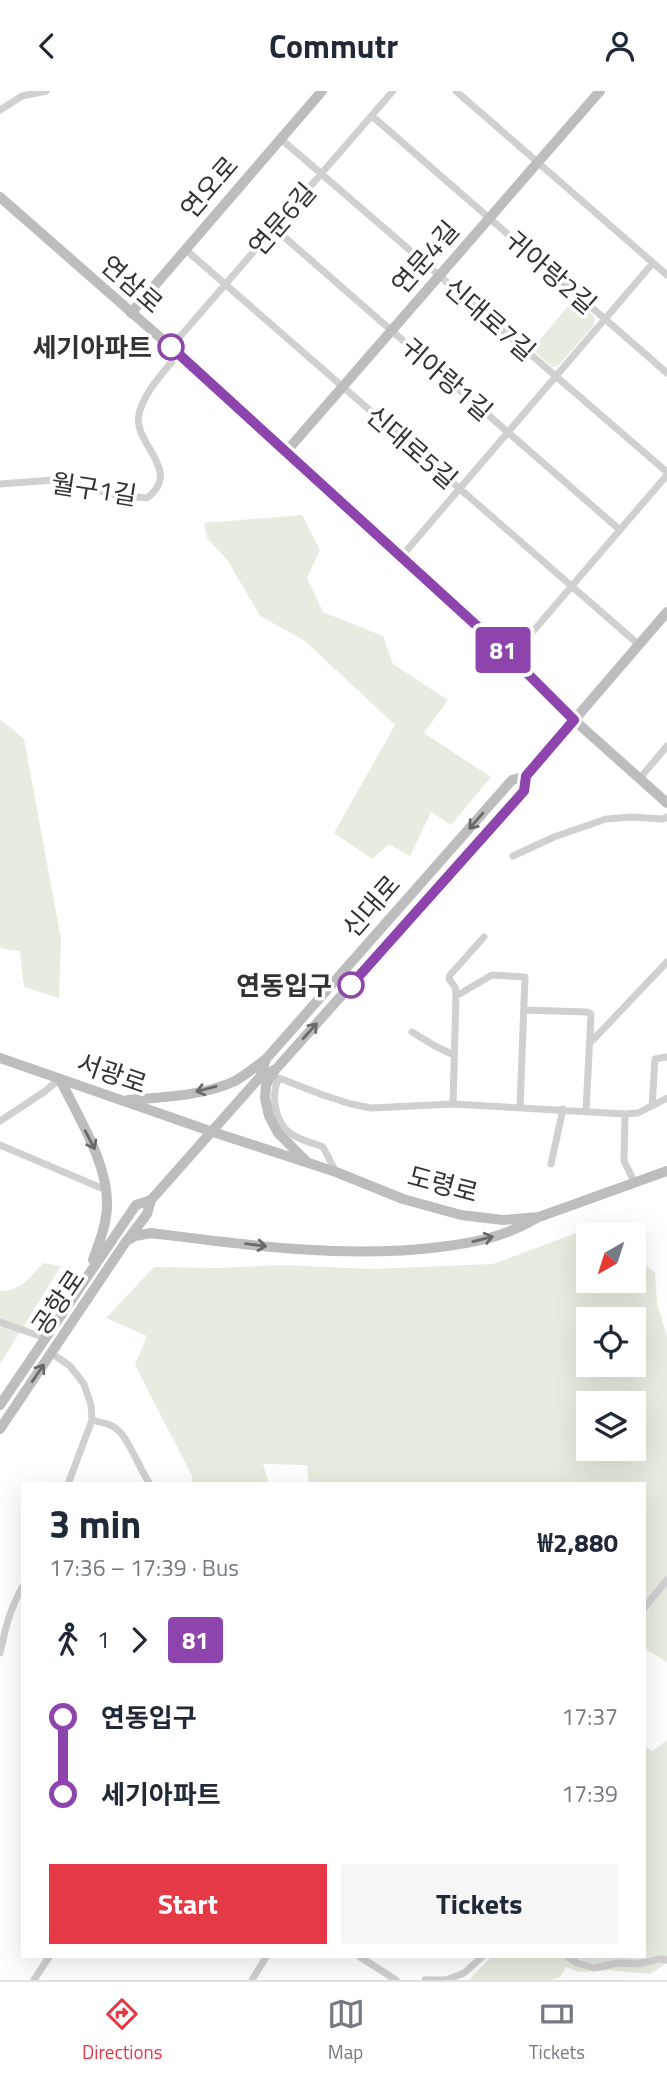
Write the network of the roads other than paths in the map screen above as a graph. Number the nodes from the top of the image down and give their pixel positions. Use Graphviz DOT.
graph roads {
  1 [pos="46,91"];
  2 [pos="322,91"];
  3 [pos="393,91"];
  4 [pos="456,91"];
  5 [pos="600,91"];
  6 [pos="0,110"];
  7 [pos="372,116"];
  8 [pos="281,139"];
  9 [pos="538,162"];
  10 [pos="322,174"];
  11 [pos="0,197"];
  12 [pos="489,218"];
  13 [pos="274,228"];
  14 [pos="186,250"];
  15 [pos="653,263"];
  16 [pos="667,275"];
  17 [pos="439,276"];
  18 [pos="225,284"];
  19 [pos="131,313"];
  20 [pos="605,319"];
  21 [pos="391,330"];
  22 [pos="174,350"];
  23 [pos="667,373"];
  24 [pos="556,376"];
  25 [pos="343,387"];
  26 [pos="508,432"];
  27 [pos="285,453"];
  28 [pos="667,473"];
  29 [pos="0,484"];
  30 [pos="460,488"];
  31 [pos="620,530"];
  32 [pos="401,557"];
  33 [pos="572,586"];
  34 [pos="667,611"];
  35 [pos="638,644"];
  36 [pos="511,657"];
  37 [pos="574,720"];
  38 [pos="667,746"];
  39 [pos="526,776"];
  40 [pos="640,778"];
  41 [pos="667,803"];
  42 [pos="667,817"];
  43 [pos="513,856"];
  44 [pos="484,937"];
  45 [pos="667,962"];
  46 [pos="456,996"];
  47 [pos="524,1010"];
  48 [pos="412,1032"];
  49 [pos="590,1042"];
  50 [pos="454,1055"];
  51 [pos="0,1058"];
  52 [pos="667,1058"];
  53 [pos="266,1059"];
  54 [pos="275,1069"];
  55 [pos="260,1077"];
  56 [pos="60,1079"];
  57 [pos="667,1098"];
  58 [pos="122,1101"];
  59 [pos="453,1104"];
  60 [pos="652,1106"];
  61 [pos="520,1108"];
  62 [pos="563,1109"];
  63 [pos="586,1111"];
  64 [pos="625,1114"];
  65 [pos="0,1121"];
  66 [pos="210,1131"];
  67 [pos="0,1145"];
  68 [pos="309,1164"];
  69 [pos="551,1164"];
  70 [pos="667,1171"];
  71 [pos="336,1172"];
  72 [pos="635,1183"];
  73 [pos="106,1190"];
  74 [pos="151,1200"];
  75 [pos="539,1217"];
  76 [pos="125,1243"];
  77 [pos="87,1276"];
  78 [pos="0,1322"];
  79 [pos="46,1338"];
  80 [pos="51,1353"];
  81 [pos="0,1405"];
  82 [pos="92,1419"];
  83 [pos="0,1429"];
  84 [pos="69,1482"];
  85 [pos="149,1482"];
  86 [pos="667,1580"];
  87 [pos="21,1589"];
  88 [pos="646,1606"];
  89 [pos="0,1653"];
  90 [pos="48,1958"];
  91 [pos="265,1958"];
  92 [pos="362,1958"];
  93 [pos="481,1958"];
  94 [pos="570,1958"];
  95 [pos="667,1960"];
  96 [pos="34,1980"];
  97 [pos="252,1980"];
  98 [pos="396,1980"];
  99 [pos="425,1980"];
  100 [pos="446,1980"];
  1 -- 6 [label="street"];
  2 -- 8 [label="main road, 연오로"];
  3 -- 7 [label="street, 연문6길"];
  4 -- 9 [label="street"];
  5 -- 9 [label="main road, 연문4길"];
  7 -- 10 [label="street, 연문6길"];
  7 -- 12 [label="street, 귀아랑2길"];
  8 -- 10 [label="street, 신대로7길"];
  8 -- 14 [label="main road, 연오로"];
  9 -- 12 [label="main road, 연문4길"];
  9 -- 15 [label="street"];
  10 -- 13 [label="street, 연문6길"];
  10 -- 17 [label="street, 신대로7길"];
  11 -- 19 [label="main road, 연삼로"];
  12 -- 17 [label="main road, 연문4길"];
  12 -- 20 [label="street, 귀아랑2길"];
  13 -- 18 [label="street, 연문6길"];
  13 -- 21 [label="street, 귀아랑1길"];
  14 -- 18 [label="street, 신대로5길"];
  14 -- 19 [label="main road, 연오로"];
  15 -- 16 [label="street"];
  15 -- 20 [label="street"];
  17 -- 21 [label="main road, 연문4길"];
  17 -- 24 [label="street, 신대로7길"];
  18 -- 22 [label="street, 연문6길"];
  18 -- 25 [label="street, 신대로5길"];
  19 -- 22 [label="main road, 연삼로"];
  20 -- 23 [label="street, 귀아랑2길"];
  20 -- 24 [label="street"];
  21 -- 25 [label="main road, 연문4길"];
  21 -- 26 [label="street, 귀아랑1길"];
  22 -- 27 [label="main road, 연삼로"];
  22 -- 29 [label="street, 월구1길"];
  24 -- 26 [label="street"];
  24 -- 28 [label="street, 신대로7길"];
  25 -- 27 [label="main road, 연문4길"];
  25 -- 30 [label="street, 신대로5길"];
  26 -- 30 [label="street"];
  26 -- 31 [label="street, 귀아랑1길"];
  27 -- 32 [label="main road, 연삼로"];
  28 -- 31 [label="street"];
  30 -- 32 [label="street"];
  30 -- 33 [label="street, 신대로5길"];
  31 -- 33 [label="street"];
  32 -- 36 [label="main road, 연삼로"];
  33 -- 35 [label="street, 신대로5길"];
  33 -- 36 [label="street"];
  34 -- 35 [label="main road, 신대로"];
  35 -- 37 [label="main road, 신대로"];
  36 -- 37 [label="main road, 연삼로"];
  37 -- 39 [label="main road, 신대로"];
  37 -- 40 [label="main road, 연삼로"];
  38 -- 40 [label="street"];
  39 -- 53 [label="main road, 신대로, one-way"];
  54 -- 39 [label="main road, 신대로, one-way"];
  40 -- 41 [label="main road, 연삼로"];
  42 -- 43 [label="street"];
  44 -- 46 [label="street"];
  45 -- 49 [label="street"];
  46 -- 47 [label="street"];
  46 -- 50 [label="street"];
  47 -- 49 [label="street"];
  47 -- 61 [label="street"];
  48 -- 50 [label="street"];
  49 -- 63 [label="street"];
  50 -- 59 [label="street"];
  51 -- 56 [label="main road, 서광로"];
  52 -- 60 [label="street"];
  53 -- 55 [label="main road, 신대로"];
  53 -- 58 [label="main road, one-way"];
  54 -- 55 [label="main road, 신대로"];
  54 -- 68 [label="main road"];
  55 -- 66 [label="main road, 신대로"];
  56 -- 58 [label="main road, 서광로"];
  56 -- 65 [label="street"];
  56 -- 73 [label="main road, one-way"];
  57 -- 60 [label="street"];
  58 -- 66 [label="main road, 서광로"];
  59 -- 61 [label="street"];
  59 -- 71 [label="street"];
  60 -- 64 [label="street"];
  61 -- 62 [label="street"];
  62 -- 63 [label="street"];
  62 -- 69 [label="street"];
  63 -- 64 [label="street"];
  64 -- 72 [label="street"];
  66 -- 68 [label="main road, 도령로"];
  66 -- 74 [label="main road, 공항로"];
  67 -- 73 [label="street"];
  68 -- 71 [label="main road, 도령로"];
  70 -- 72 [label="main road, 도령로"];
  71 -- 75 [label="main road, 도령로"];
  72 -- 75 [label="main road, 도령로"];
  73 -- 77 [label="main road"];
  74 -- 76 [label="main road, 공항로"];
  74 -- 77 [label="main road, 공항로"];
  76 -- 75 [label="main road, one-way"];
  76 -- 80 [label="main road, 공항로"];
  77 -- 79 [label="main road, 공항로"];
  78 -- 79 [label="street"];
  79 -- 81 [label="main road, 공항로"];
  80 -- 82 [label="street"];
  83 -- 80 [label="main road, 공항로, one-way"];
  82 -- 84 [label="street"];
  82 -- 85 [label="street"];
  86 -- 88 [label="street"];
  87 -- 89 [label="street"];
  90 -- 96 [label="street"];
  91 -- 97 [label="street"];
  92 -- 98 [label="street"];
  93 -- 100 [label="street"];
  94 -- 95 [label="street"];
  99 -- 100 [label="street"];
}
